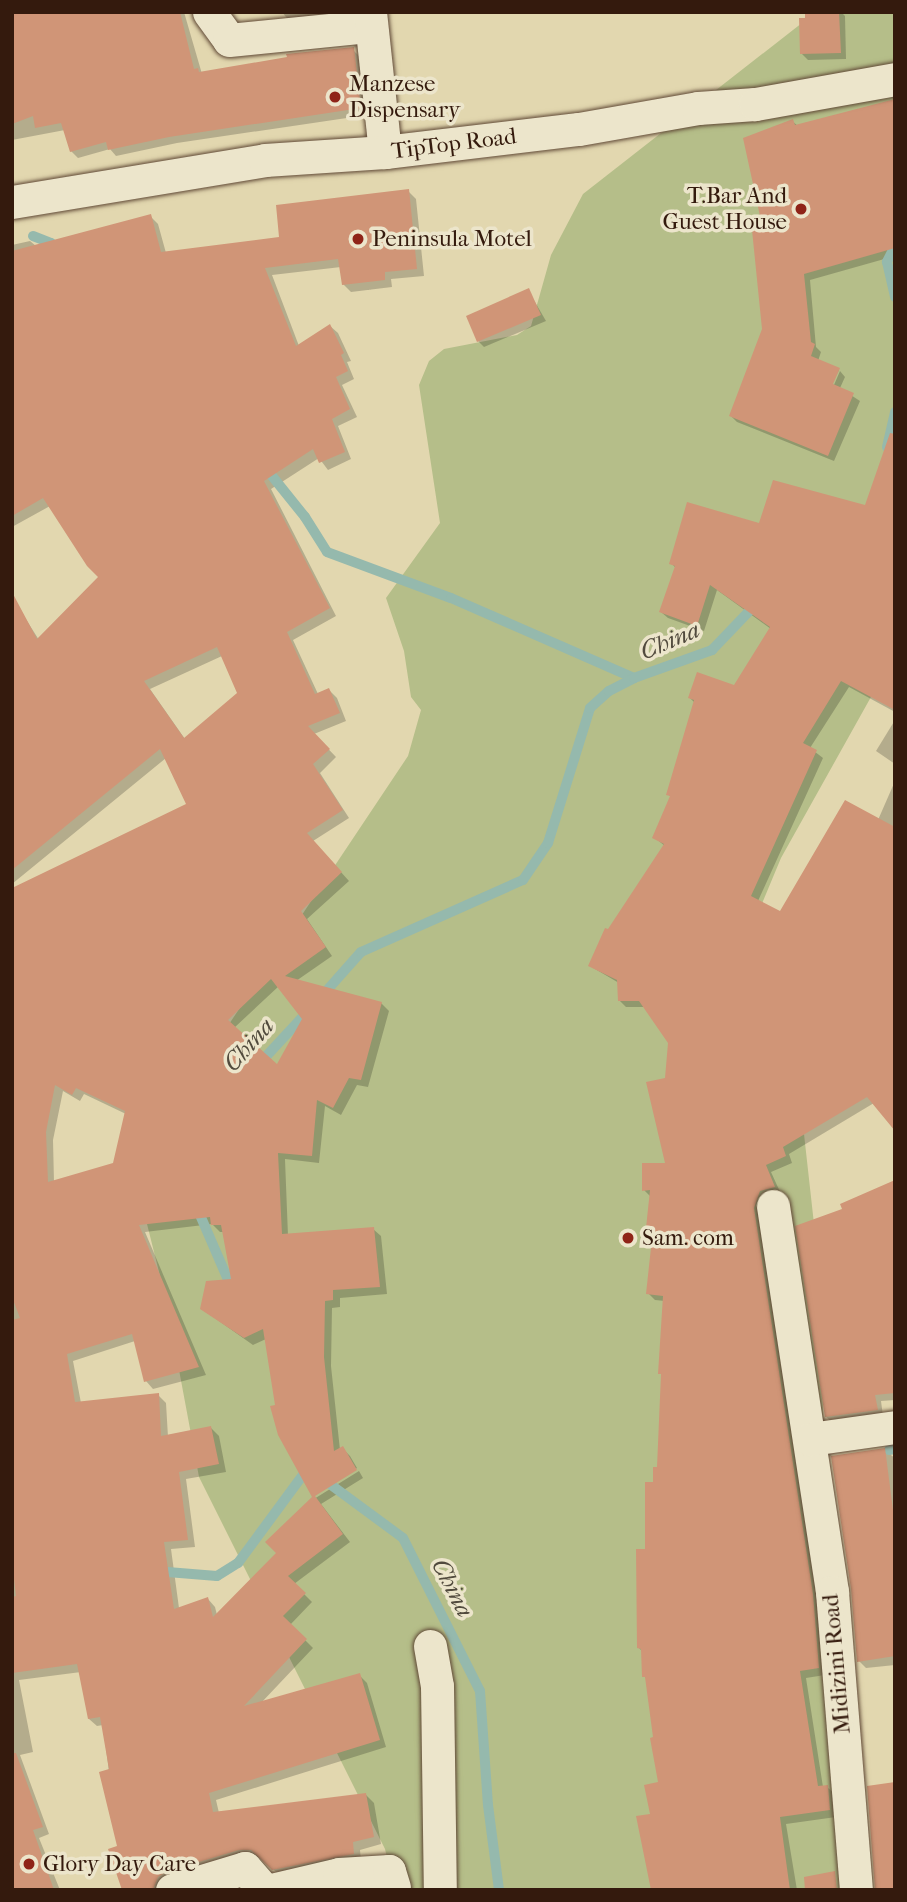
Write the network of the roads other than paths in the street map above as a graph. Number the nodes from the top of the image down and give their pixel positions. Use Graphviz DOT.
graph roads {
  1 [pos="209,12"];
  2 [pos="370,19"];
  3 [pos="895,79"];
  4 [pos="385,152"];
  5 [pos="12,202"];
  6 [pos="773,1206"];
  7 [pos="895,1427"];
  8 [pos="810,1439"];
  9 [pos="430,1646"];
  10 [pos="394,1887"];
  11 [pos="172,1890"];
  12 [pos="264,1890"];
  13 [pos="271,1890"];
  14 [pos="440,1890"];
  15 [pos="856,1890"];
  1 -- 2 [label="street"];
  2 -- 4 [label="street"];
  3 -- 4 [label="street, TipTop Road"];
  4 -- 5 [label="street, TipTop Road"];
  6 -- 8 [label="street, Midizini Road"];
  7 -- 8 [label="street"];
  8 -- 15 [label="street, Midizini Road"];
  9 -- 14 [label="street"];
  10 -- 13 [label="street"];
  11 -- 12 [label="street"];
}
